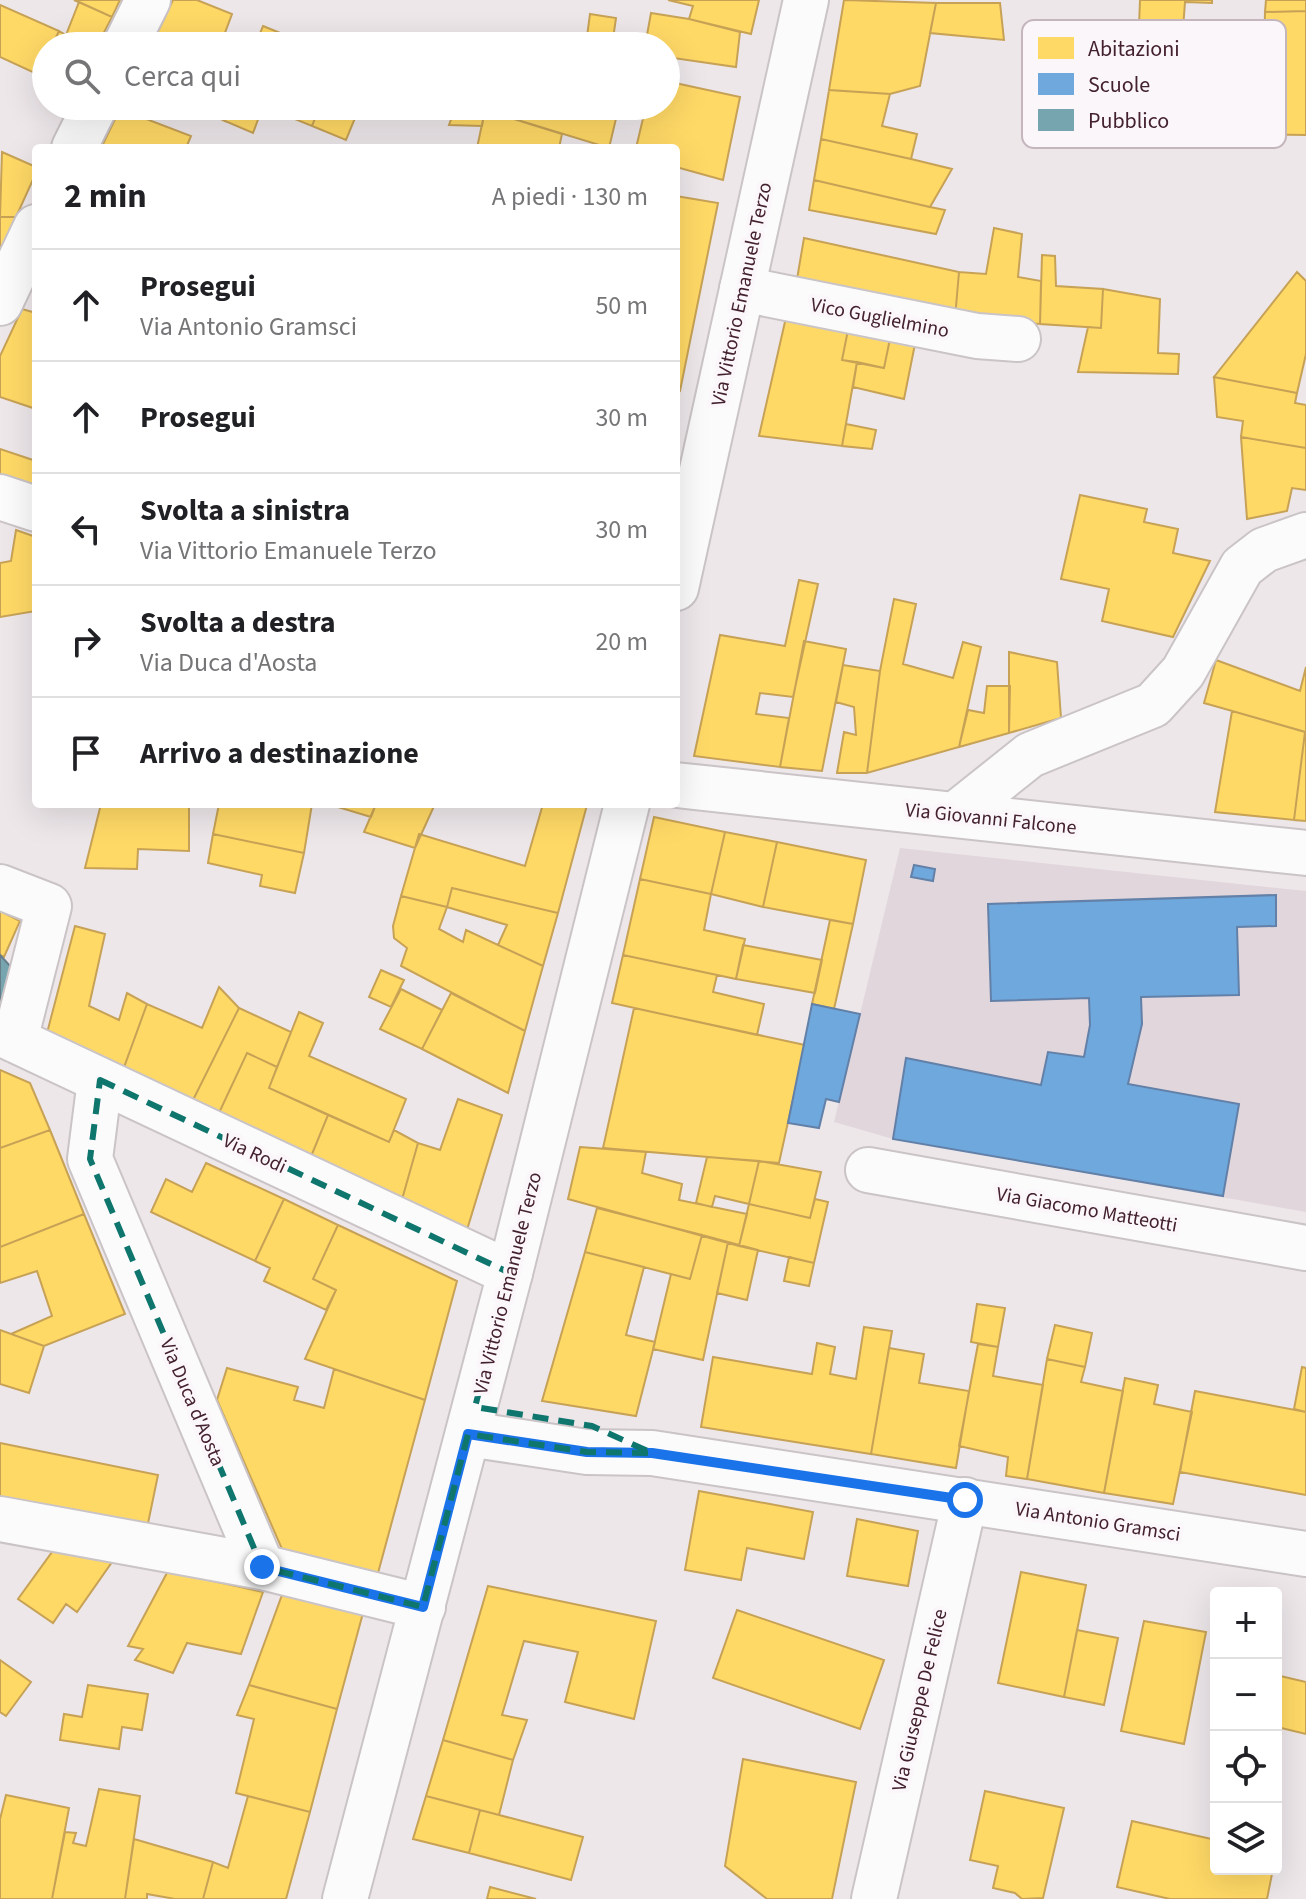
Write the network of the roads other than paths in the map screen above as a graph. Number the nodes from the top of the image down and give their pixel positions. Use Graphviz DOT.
graph roads {
  1 [pos="148,0"];
  2 [pos="806,0"];
  3 [pos="132,32"];
  4 [pos="88,120"];
  5 [pos="76,144"];
  6 [pos="32,235"];
  7 [pos="742,289"];
  8 [pos="0,303"];
  9 [pos="1018,339"];
  10 [pos="0,497"];
  11 [pos="32,508"];
  12 [pos="1306,535"];
  13 [pos="680,570"];
  14 [pos="680,785"];
  15 [pos="626,808"];
  16 [pos="956,814"];
  17 [pos="1306,853"];
  18 [pos="0,887"];
  19 [pos="8,1036"];
  20 [pos="100,1080"];
  21 [pos="868,1170"];
  22 [pos="1306,1248"];
  23 [pos="510,1273"];
  24 [pos="472,1420"];
  25 [pos="965,1500"];
  26 [pos="0,1519"];
  27 [pos="1306,1554"];
  28 [pos="262,1567"];
  29 [pos="423,1607"];
  30 [pos="345,1899"];
  31 [pos="874,1899"];
  1 -- 3 [label="street"];
  2 -- 7 [label="street, Via Vittorio Emanuele Terzo"];
  4 -- 5 [label="street"];
  6 -- 8 [label="street"];
  7 -- 9 [label="street, Vico Guglielmino"];
  7 -- 13 [label="street, Via Vittorio Emanuele Terzo"];
  10 -- 11 [label="street"];
  12 -- 16 [label="street"];
  14 -- 16 [label="street, Via Giovanni Falcone"];
  15 -- 23 [label="street, Via Vittorio Emanuele Terzo"];
  16 -- 17 [label="street, Via Giovanni Falcone"];
  18 -- 19 [label="street"];
  19 -- 20 [label="street, Via Rodi"];
  20 -- 23 [label="street, Via Rodi"];
  20 -- 28 [label="street, Via Duca d'Aosta"];
  21 -- 22 [label="street, Via Giacomo Matteotti"];
  23 -- 24 [label="street, Via Vittorio Emanuele Terzo"];
  24 -- 25 [label="street, Via Antonio Gramsci"];
  24 -- 29 [label="street, Via Vittorio Emanuele Terzo"];
  25 -- 27 [label="street, Via Antonio Gramsci"];
  25 -- 31 [label="street, Via Giuseppe De Felice"];
  26 -- 28 [label="street"];
  28 -- 29 [label="street"];
  29 -- 30 [label="street, Via Vittorio Emanuele Terzo"];
}
